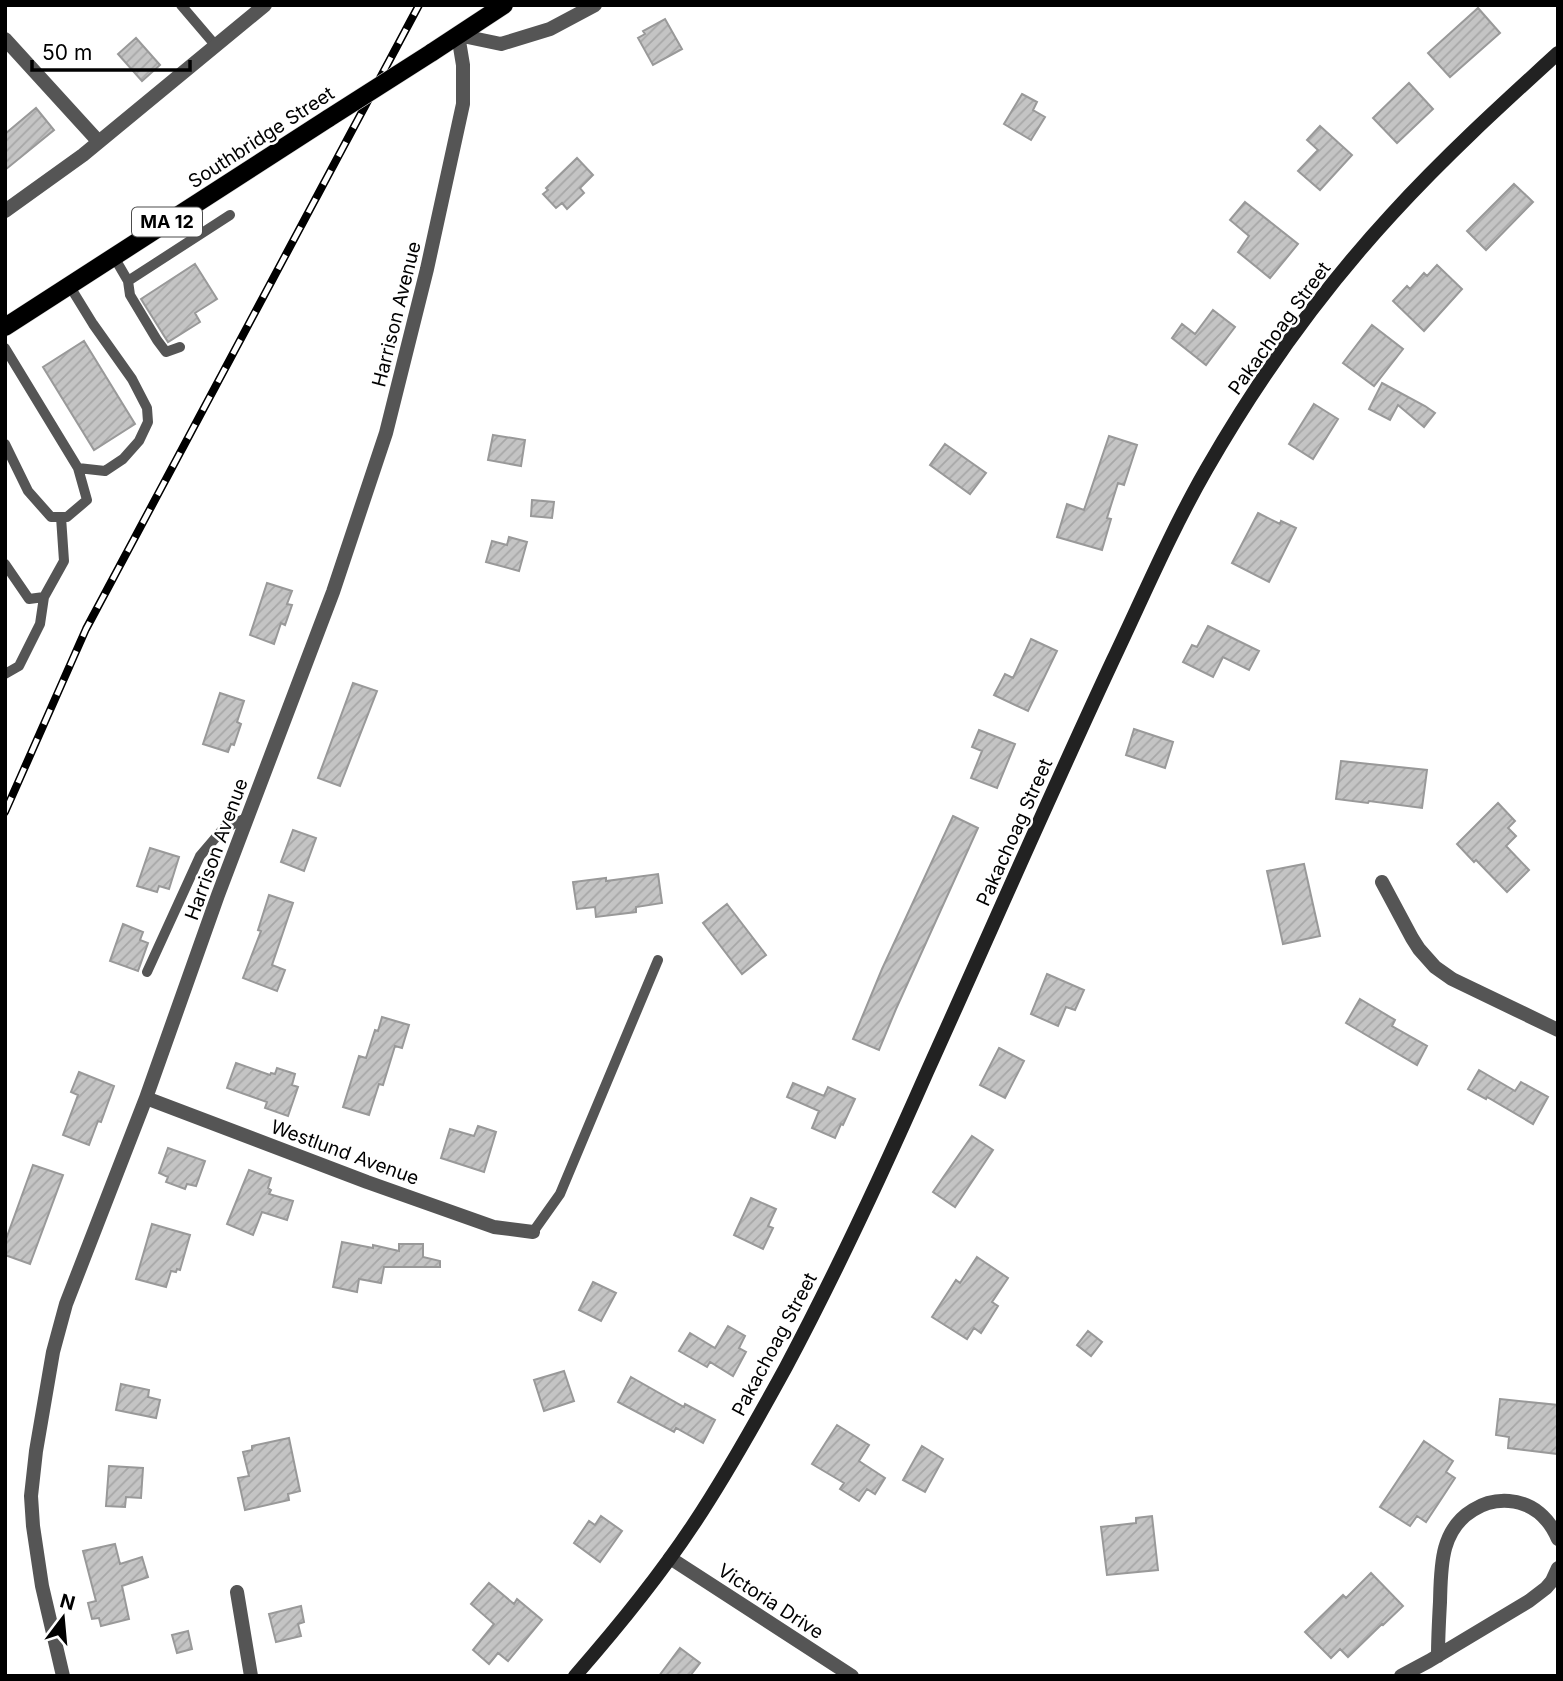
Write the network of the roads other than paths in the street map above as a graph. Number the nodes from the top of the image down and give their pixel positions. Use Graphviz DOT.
graph roads {
  1 [pos="181,5"];
  2 [pos="265,5"];
  3 [pos="504,5"];
  4 [pos="595,5"];
  5 [pos="458,35"];
  6 [pos="5,38"];
  7 [pos="216,46"];
  8 [pos="1558,53"];
  9 [pos="99,141"];
  10 [pos="5,211"];
  11 [pos="230,215"];
  12 [pos="114,257"];
  13 [pos="128,281"];
  14 [pos="69,285"];
  15 [pos="5,327"];
  16 [pos="180,347"];
  17 [pos="5,348"];
  18 [pos="5,444"];
  19 [pos="78,468"];
  20 [pos="61,517"];
  21 [pos="5,564"];
  22 [pos="44,597"];
  23 [pos="5,674"];
  24 [pos="248,817"];
  25 [pos="1382,882"];
  26 [pos="658,960"];
  27 [pos="146,972"];
  28 [pos="1558,1030"];
  29 [pos="146,1098"];
  30 [pos="533,1231"];
  31 [pos="1558,1539"];
  32 [pos="670,1558"];
  33 [pos="1558,1568"];
  34 [pos="237,1592"];
  35 [pos="1437,1656"];
  36 [pos="63,1676"];
  37 [pos="251,1676"];
  38 [pos="575,1676"];
  39 [pos="852,1676"];
  40 [pos="1401,1676"];
  1 -- 7 [label="lane"];
  2 -- 7 [label="street"];
  3 -- 5 [label="main road, Southbridge Street / MA 12"];
  4 -- 5 [label="street"];
  5 -- 12 [label="main road, Southbridge Street / MA 12, bridge"];
  5 -- 24 [label="street, Harrison Avenue"];
  6 -- 9 [label="street"];
  7 -- 9 [label="street"];
  8 -- 32 [label="street, Pakachoag Street"];
  9 -- 10 [label="street"];
  11 -- 13 [label="lane"];
  12 -- 13 [label="lane"];
  12 -- 14 [label="main road, Southbridge Street / MA 12"];
  13 -- 16 [label="lane"];
  14 -- 15 [label="main road, Southbridge Street / MA 12"];
  14 -- 19 [label="lane"];
  17 -- 19 [label="lane"];
  18 -- 20 [label="lane"];
  19 -- 20 [label="lane"];
  20 -- 22 [label="lane"];
  21 -- 22 [label="lane"];
  22 -- 23 [label="lane"];
  24 -- 27 [label="lane"];
  24 -- 29 [label="street, Harrison Avenue"];
  25 -- 28 [label="street"];
  26 -- 30 [label="lane"];
  29 -- 30 [label="street, Westlund Avenue"];
  29 -- 36 [label="street, Harrison Avenue"];
  31 -- 35 [label="street"];
  32 -- 38 [label="street, Pakachoag Street"];
  32 -- 39 [label="street, Victoria Drive"];
  33 -- 35 [label="street"];
  34 -- 37 [label="street"];
  35 -- 40 [label="street"];
}
